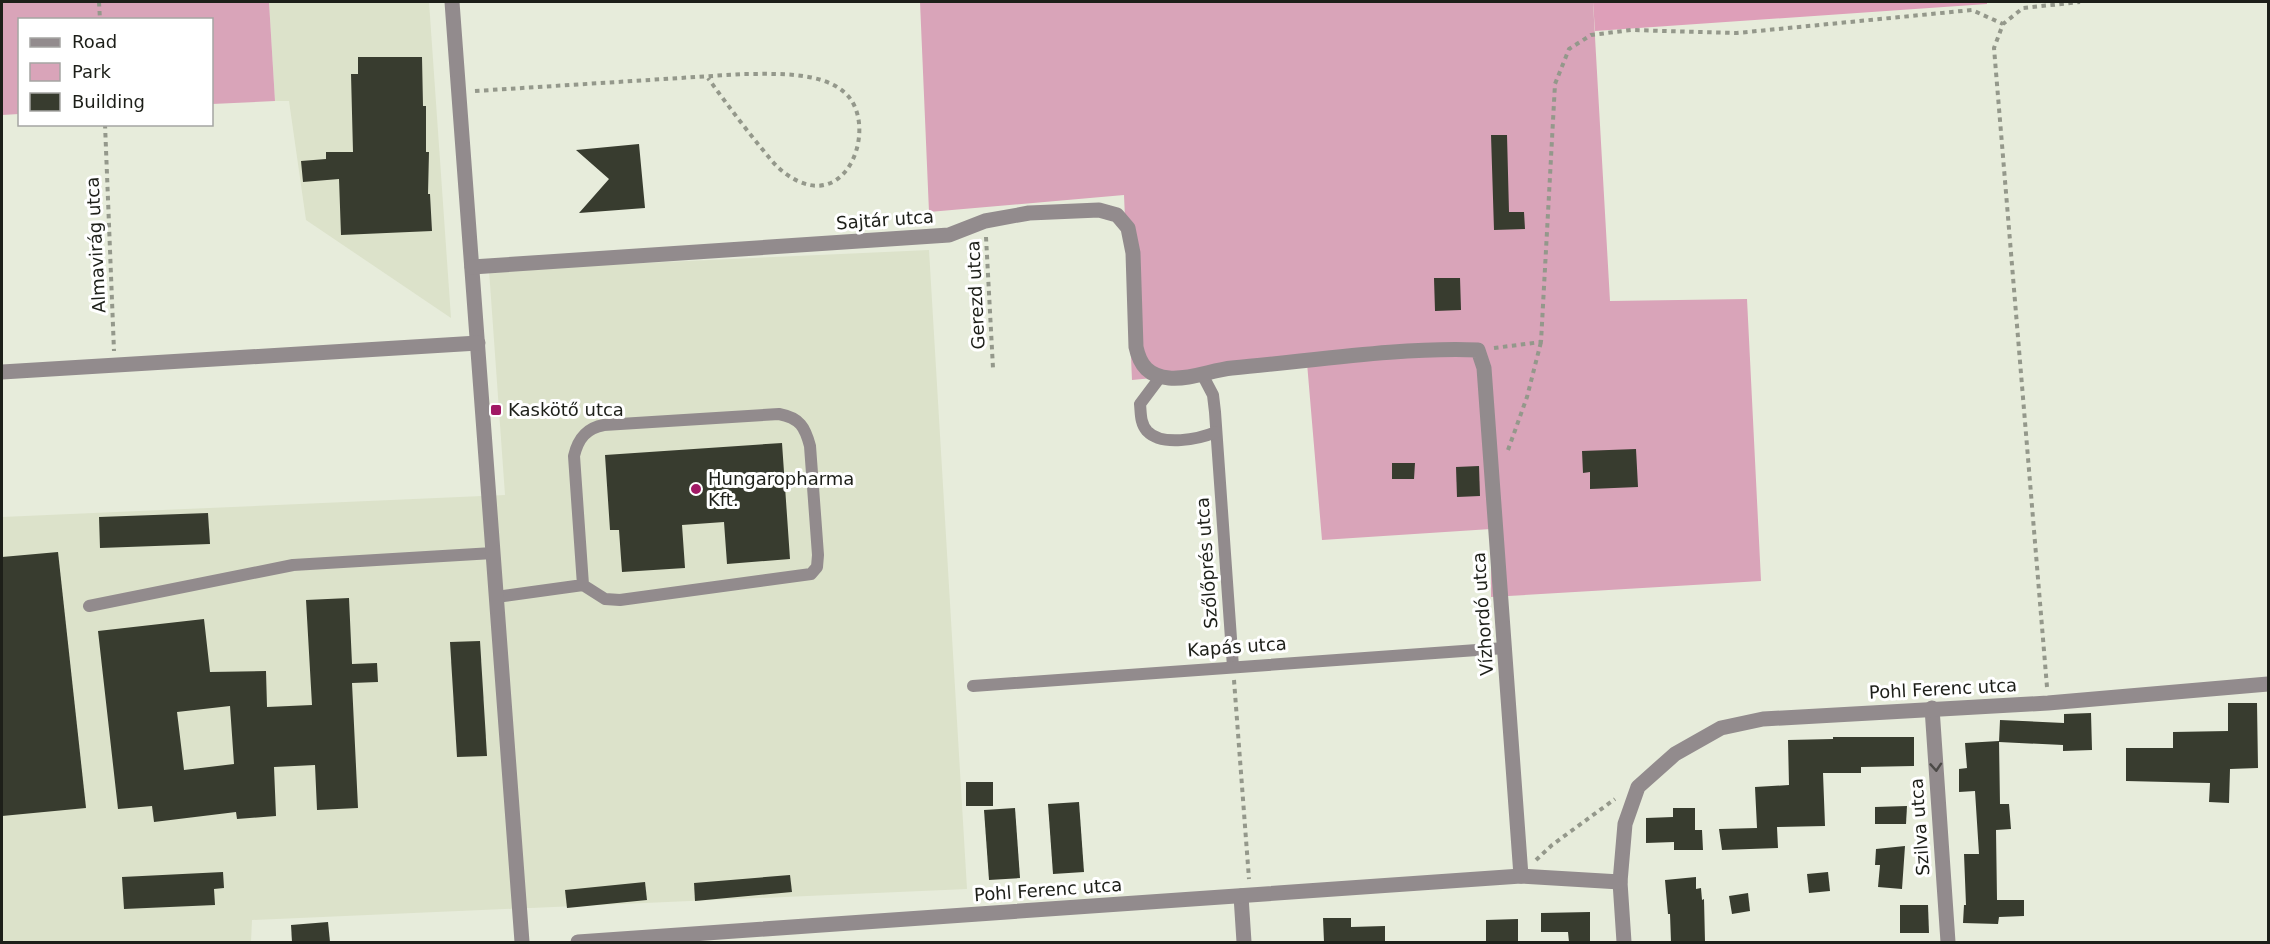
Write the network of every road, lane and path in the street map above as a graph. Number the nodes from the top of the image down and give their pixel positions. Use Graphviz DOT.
graph roads {
  1 [pos="99,2"];
  2 [pos="452,2"];
  3 [pos="2080,2"];
  4 [pos="100,18"];
  5 [pos="2003,24"];
  6 [pos="708,78"];
  7 [pos="459,92"];
  8 [pos="105,126"];
  9 [pos="985,221"];
  10 [pos="472,267"];
  11 [pos="1541,342"];
  12 [pos="478,343"];
  13 [pos="1478,350"];
  14 [pos="114,363"];
  15 [pos="993,368"];
  16 [pos="2,372"];
  17 [pos="1202,374"];
  18 [pos="1161,376"];
  19 [pos="1216,432"];
  20 [pos="1505,458"];
  21 [pos="493,553"];
  22 [pos="583,585"];
  23 [pos="496,597"];
  24 [pos="88,606"];
  25 [pos="1505,648"];
  26 [pos="1233,667"];
  27 [pos="2268,684"];
  28 [pos="973,686"];
  29 [pos="2048,703"];
  30 [pos="1932,708"];
  31 [pos="1638,787"];
  32 [pos="1521,876"];
  33 [pos="1620,882"];
  34 [pos="1245,896"];
  35 [pos="522,942"];
  36 [pos="578,942"];
  37 [pos="1244,942"];
  38 [pos="1624,942"];
  39 [pos="1948,942"];
  1 -- 4 [label="path"];
  2 -- 7 [label="street"];
  3 -- 5 [label="path"];
  5 -- 11 [label="path"];
  5 -- 29 [label="path"];
  6 -- 6 [label="path"];
  6 -- 7 [label="path"];
  7 -- 10 [label="street"];
  8 -- 14 [label="path, Almavirág utca"];
  9 -- 10 [label="street, Sajtár utca"];
  9 -- 15 [label="path, Gerezd utca"];
  9 -- 18 [label="street, Sajtár utca"];
  10 -- 12 [label="street"];
  11 -- 13 [label="path"];
  11 -- 20 [label="path"];
  12 -- 14 [label="street"];
  12 -- 21 [label="street"];
  13 -- 17 [label="street"];
  13 -- 25 [label="street, Vízhordó utca"];
  14 -- 16 [label="street"];
  17 -- 18 [label="street"];
  17 -- 19 [label="lane, Szőlőprés utca"];
  18 -- 19 [label="lane"];
  19 -- 26 [label="lane, Szőlőprés utca"];
  21 -- 23 [label="street"];
  21 -- 24 [label="lane"];
  22 -- 22 [label="lane"];
  22 -- 23 [label="lane"];
  23 -- 35 [label="street"];
  25 -- 26 [label="lane, Kapás utca"];
  25 -- 32 [label="street, Vízhordó utca"];
  26 -- 28 [label="lane, Kapás utca"];
  26 -- 34 [label="path"];
  27 -- 29 [label="street, Pohl Ferenc utca"];
  29 -- 30 [label="street, Pohl Ferenc utca"];
  30 -- 31 [label="street, Pohl Ferenc utca"];
  30 -- 39 [label="street, Szilva utca, one-way"];
  31 -- 32 [label="path"];
  31 -- 33 [label="street, Pohl Ferenc utca"];
  32 -- 33 [label="street, Pohl Ferenc utca"];
  32 -- 34 [label="street, Pohl Ferenc utca"];
  33 -- 38 [label="street"];
  34 -- 36 [label="street, Pohl Ferenc utca"];
  34 -- 37 [label="street"];
}
